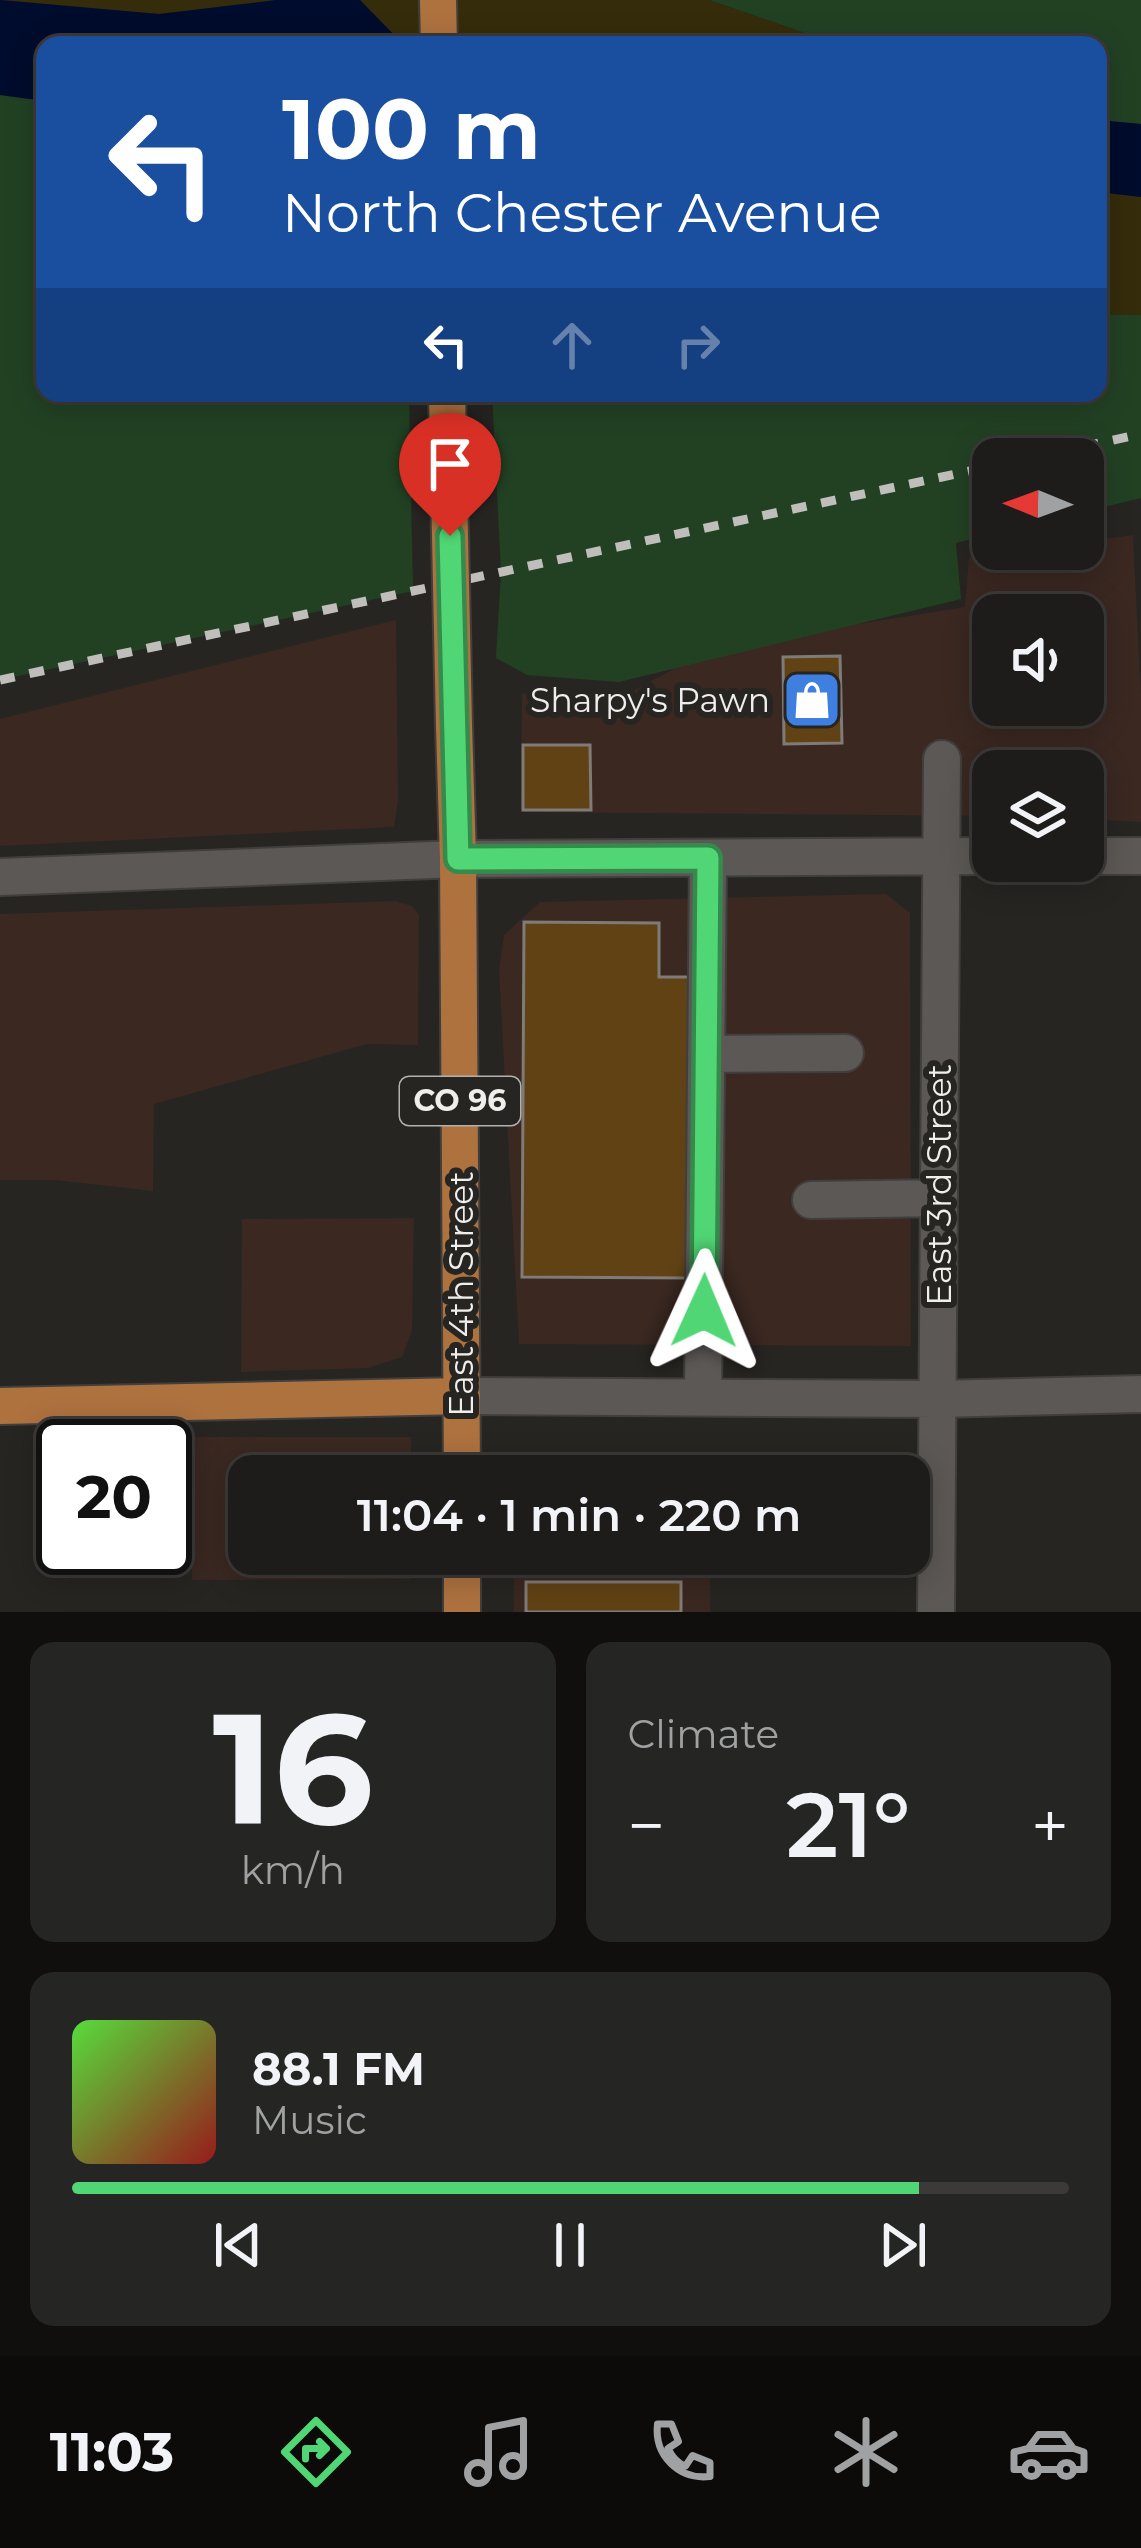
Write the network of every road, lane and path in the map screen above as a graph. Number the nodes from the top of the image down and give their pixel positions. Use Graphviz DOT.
graph roads {
  1 [pos="439,0"];
  2 [pos="440,36"];
  3 [pos="447,402"];
  4 [pos="942,759"];
  5 [pos="940,856"];
  6 [pos="972,856"];
  7 [pos="1104,856"];
  8 [pos="1141,856"];
  9 [pos="708,858"];
  10 [pos="458,859"];
  11 [pos="0,877"];
  12 [pos="845,1053"];
  13 [pos="706,1054"];
  14 [pos="939,1198"];
  15 [pos="811,1200"];
  16 [pos="1141,1394"];
  17 [pos="462,1396"];
  18 [pos="703,1397"];
  19 [pos="939,1399"];
  20 [pos="0,1406"];
  21 [pos="462,1455"];
  22 [pos="462,1575"];
  23 [pos="462,1612"];
  24 [pos="936,1612"];
  1 -- 2 [label="main road"];
  3 -- 10 [label="main road, East 4th Street / CO 96, bridge"];
  4 -- 5 [label="street, East 3rd Street"];
  5 -- 6 [label="street"];
  5 -- 9 [label="street"];
  5 -- 14 [label="street, East 3rd Street"];
  7 -- 8 [label="street"];
  9 -- 10 [label="street"];
  9 -- 13 [label="street"];
  10 -- 11 [label="street"];
  10 -- 17 [label="main road, East 4th Street / CO 96"];
  12 -- 13 [label="street"];
  13 -- 18 [label="street"];
  14 -- 15 [label="street"];
  14 -- 19 [label="street, East 3rd Street"];
  16 -- 19 [label="street"];
  17 -- 18 [label="street"];
  17 -- 20 [label="main road"];
  17 -- 21 [label="main road, East 4th Street / CO 96"];
  18 -- 19 [label="street"];
  19 -- 24 [label="street, East 3rd Street"];
  22 -- 23 [label="main road"];
}
